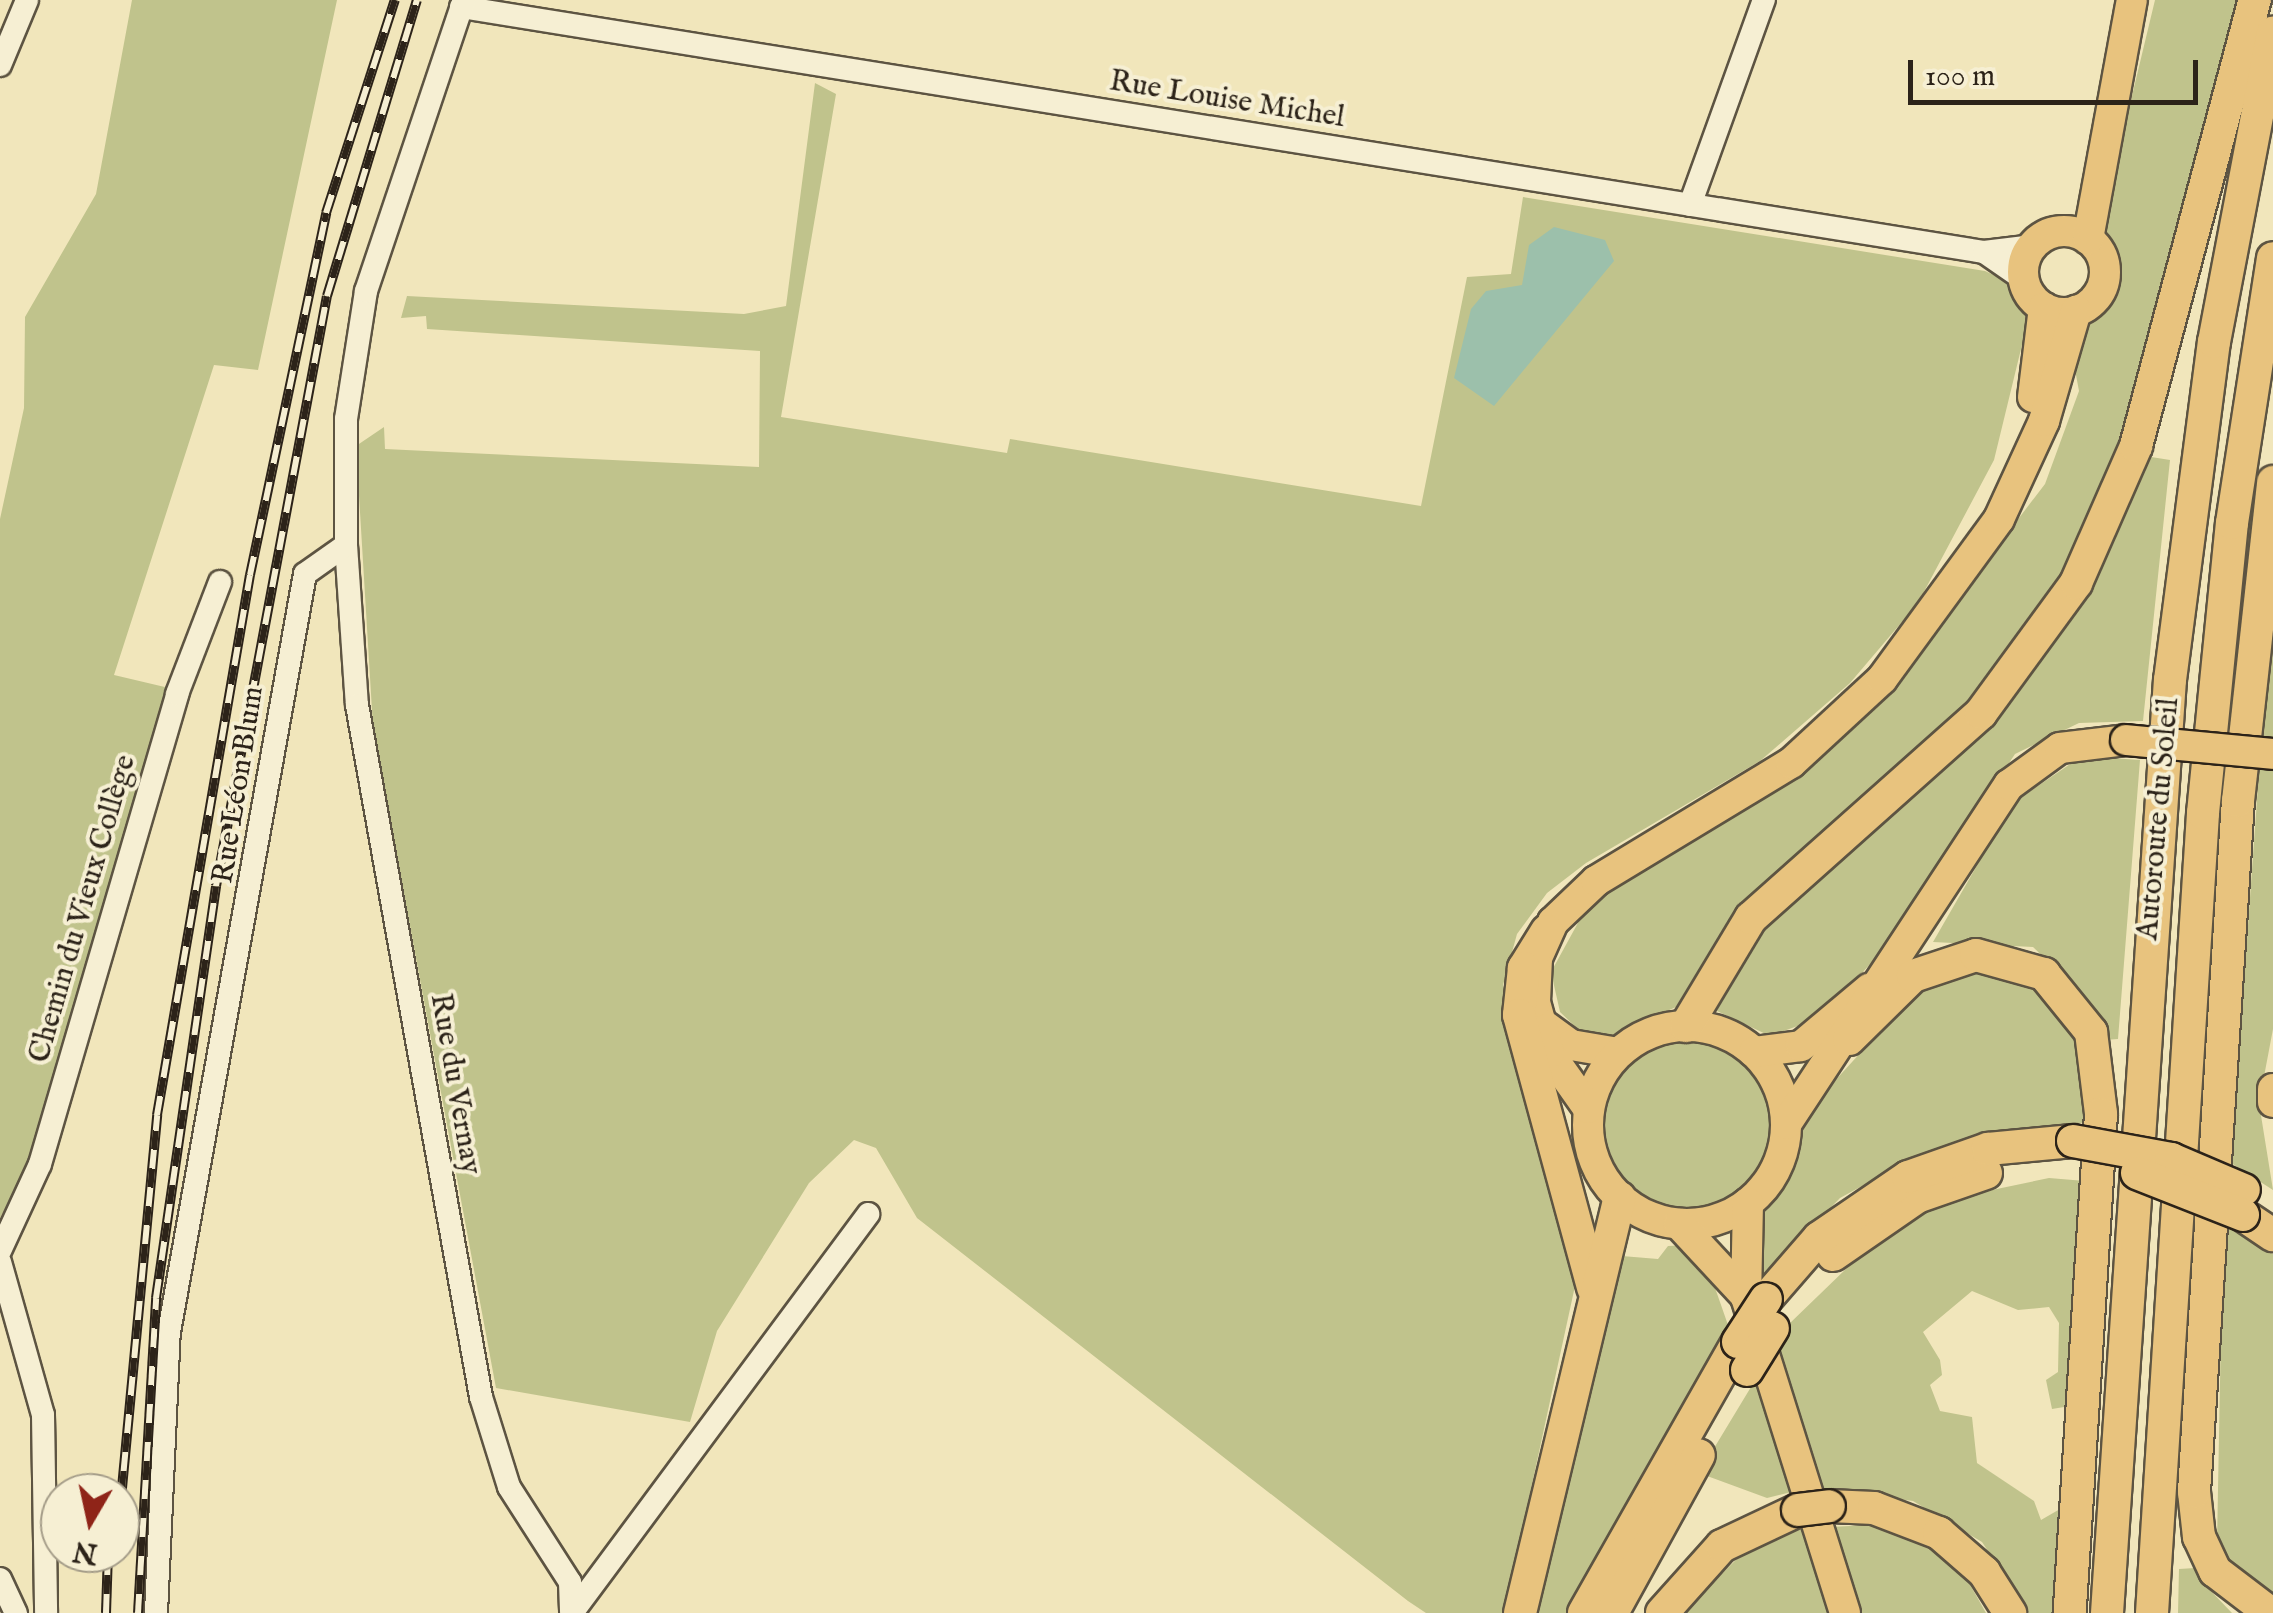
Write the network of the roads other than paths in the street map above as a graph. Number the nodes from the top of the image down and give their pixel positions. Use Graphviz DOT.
graph roads {
  1 [pos="27,0"];
  2 [pos="1764,0"];
  3 [pos="2132,0"];
  4 [pos="2255,0"];
  5 [pos="463,4"];
  6 [pos="2273,33"];
  7 [pos="0,65"];
  8 [pos="1690,204"];
  9 [pos="2074,235"];
  10 [pos="2032,246"];
  11 [pos="1984,252"];
  12 [pos="2273,258"];
  13 [pos="2024,278"];
  14 [pos="2044,308"];
  15 [pos="2076,311"];
  16 [pos="2273,482"];
  17 [pos="346,545"];
  18 [pos="220,582"];
  19 [pos="1952,589"];
  20 [pos="2273,754"];
  21 [pos="1548,931"];
  22 [pos="1887,974"];
  23 [pos="1542,1024"];
  24 [pos="1686,1026"];
  25 [pos="1848,1040"];
  26 [pos="1754,1052"];
  27 [pos="1618,1053"];
  28 [pos="2273,1089"];
  29 [pos="2273,1102"];
  30 [pos="1588,1108"];
  31 [pos="1786,1124"];
  32 [pos="1620,1198"];
  33 [pos="1748,1203"];
  34 [pos="2254,1204"];
  35 [pos="868,1214"];
  36 [pos="1679,1224"];
  37 [pos="2273,1235"];
  38 [pos="0,1251"];
  39 [pos="0,1262"];
  40 [pos="1762,1308"];
  41 [pos="1595,1312"];
  42 [pos="1742,1356"];
  43 [pos="0,1579"];
  44 [pos="16,1613"];
  45 [pos="46,1613"];
  46 [pos="156,1613"];
  47 [pos="572,1613"];
  48 [pos="1520,1613"];
  49 [pos="1584,1613"];
  50 [pos="1612,1613"];
  51 [pos="1662,1613"];
  52 [pos="1845,1613"];
  53 [pos="2010,1613"];
  54 [pos="2070,1613"];
  55 [pos="2107,1613"];
  56 [pos="2152,1613"];
  57 [pos="2270,1613"];
  1 -- 7 [label="street"];
  2 -- 8 [label="street"];
  3 -- 9 [label="main road"];
  4 -- 24 [label="highway"];
  5 -- 8 [label="street, Rue Louise Michel"];
  5 -- 17 [label="street"];
  6 -- 55 [label="highway, Autoroute du Soleil"];
  8 -- 11 [label="street, Rue Louise Michel"];
  9 -- 10 [label="main road"];
  9 -- 15 [label="main road"];
  10 -- 11 [label="street, Rue Louise Michel"];
  10 -- 13 [label="main road"];
  11 -- 13 [label="street, Rue Louise Michel"];
  12 -- 56 [label="highway, Autoroute du Soleil"];
  13 -- 14 [label="main road"];
  14 -- 15 [label="main road"];
  14 -- 19 [label="main road"];
  15 -- 19 [label="main road"];
  16 -- 57 [label="highway"];
  17 -- 46 [label="street, Rue Léon Blum"];
  17 -- 47 [label="street, Rue du Vernay"];
  18 -- 38 [label="street, Chemin du Vieux Collège"];
  19 -- 21 [label="main road"];
  20 -- 22 [label="main road, bridge"];
  21 -- 23 [label="main road"];
  21 -- 41 [label="highway"];
  22 -- 25 [label="main road"];
  22 -- 26 [label="main road"];
  23 -- 27 [label="main road"];
  23 -- 30 [label="main road"];
  24 -- 26 [label="main road"];
  24 -- 27 [label="main road"];
  25 -- 31 [label="main road"];
  25 -- 54 [label="highway"];
  26 -- 31 [label="main road"];
  27 -- 30 [label="main road"];
  28 -- 29 [label="main road"];
  30 -- 32 [label="main road"];
  31 -- 33 [label="main road"];
  32 -- 36 [label="main road"];
  32 -- 41 [label="highway"];
  33 -- 36 [label="main road"];
  33 -- 40 [label="main road"];
  34 -- 37 [label="highway"];
  34 -- 40 [label="highway, bridge"];
  35 -- 47 [label="street"];
  36 -- 40 [label="main road"];
  39 -- 45 [label="street"];
  40 -- 42 [label="highway, bridge"];
  40 -- 52 [label="main road"];
  41 -- 48 [label="highway"];
  42 -- 49 [label="highway"];
  42 -- 50 [label="highway"];
  43 -- 44 [label="street"];
  51 -- 53 [label="highway"];
}
